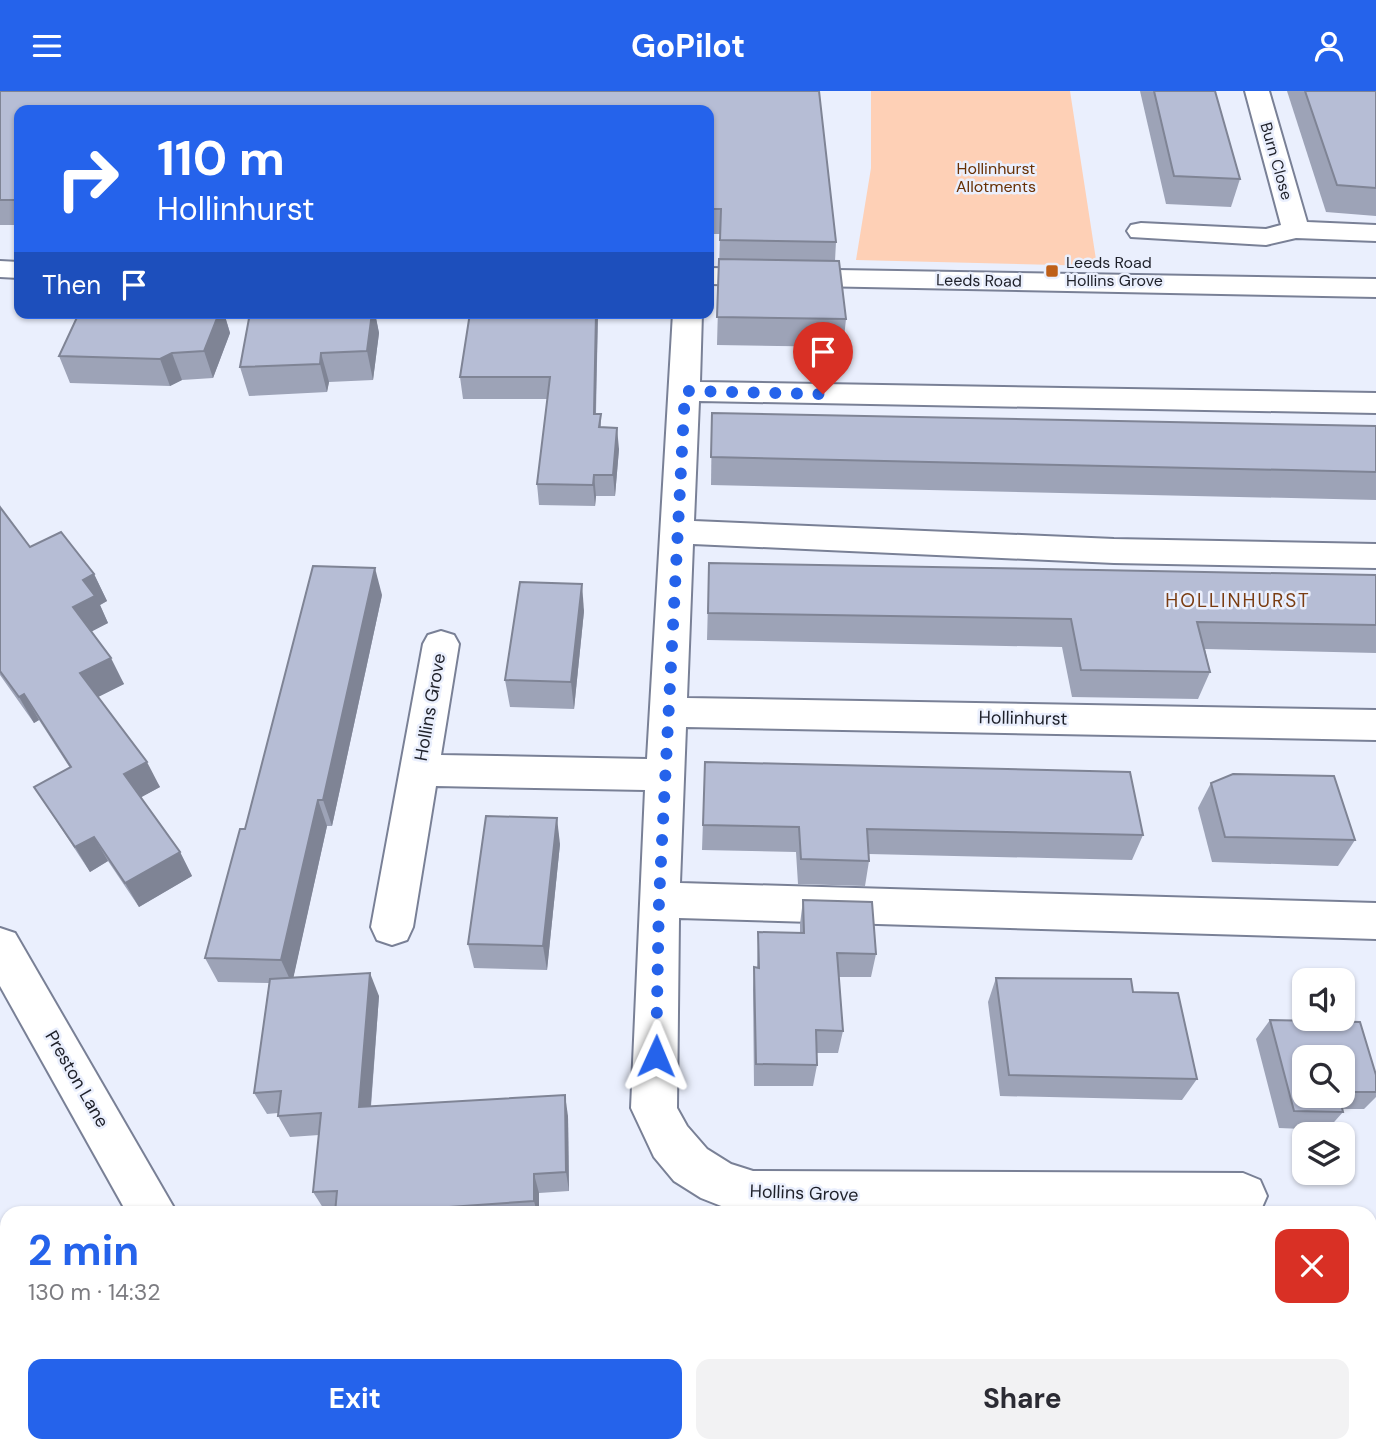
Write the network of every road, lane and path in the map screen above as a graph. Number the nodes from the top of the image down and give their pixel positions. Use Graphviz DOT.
graph roads {
  1 [pos="1257,91"];
  2 [pos="1296,230"];
  3 [pos="1141,231"];
  4 [pos="1376,233"];
  5 [pos="714,276"];
  6 [pos="1376,288"];
  7 [pos="688,319"];
  8 [pos="685,391"];
  9 [pos="1376,403"];
  10 [pos="678,531"];
  11 [pos="1376,556"];
  12 [pos="440,644"];
  13 [pos="670,712"];
  14 [pos="1376,725"];
  15 [pos="418,771"];
  16 [pos="666,775"];
  17 [pos="659,900"];
  18 [pos="1376,921"];
  19 [pos="392,927"];
  20 [pos="0,946"];
  21 [pos="1243,1196"];
  22 [pos="1146,1205"];
  23 [pos="149,1206"];
  1 -- 2 [label="street, Burn Close"];
  2 -- 3 [label="street"];
  2 -- 4 [label="street"];
  5 -- 6 [label="street, Leeds Road"];
  7 -- 8 [label="street, Hollins Grove"];
  8 -- 9 [label="street"];
  8 -- 10 [label="street, Hollins Grove"];
  10 -- 11 [label="street"];
  10 -- 13 [label="street, Hollins Grove"];
  12 -- 15 [label="street, Hollins Grove"];
  13 -- 14 [label="street, Hollinhurst"];
  13 -- 16 [label="street, Hollins Grove"];
  15 -- 16 [label="street, Hollins Grove"];
  15 -- 19 [label="street, Hollins Grove"];
  16 -- 17 [label="street, Hollins Grove"];
  17 -- 18 [label="street"];
  17 -- 22 [label="street, Hollins Grove"];
  20 -- 23 [label="street, Preston Lane"];
  21 -- 22 [label="street, Hollins Grove"];
}
